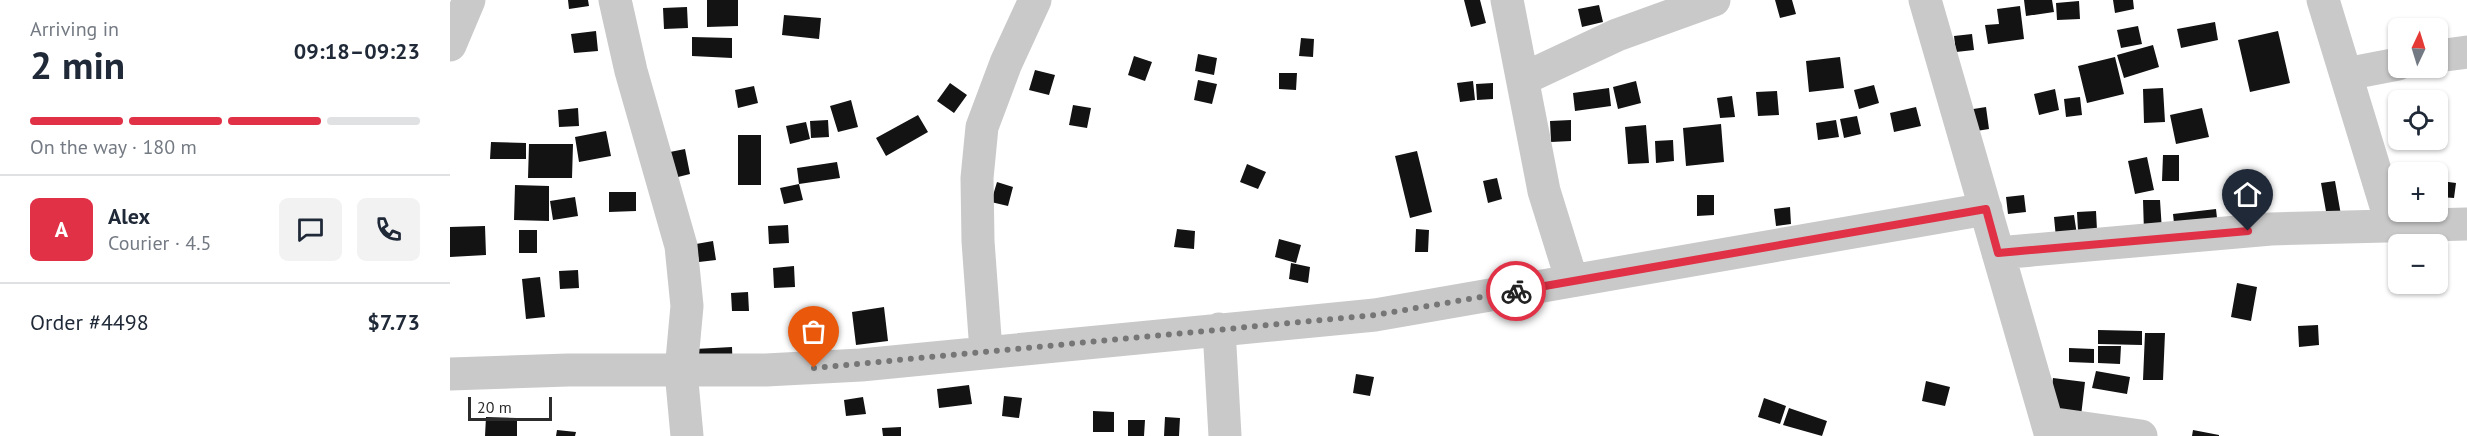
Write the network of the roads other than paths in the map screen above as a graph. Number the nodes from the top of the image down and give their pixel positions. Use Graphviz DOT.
graph roads {
  1 [pos="469,0"];
  2 [pos="615,0"];
  3 [pos="1035,0"];
  4 [pos="1507,0"];
  5 [pos="1714,0"];
  6 [pos="1925,0"];
  7 [pos="2323,0"];
  8 [pos="450,45"];
  9 [pos="2467,52"];
  10 [pos="2448,55"];
  11 [pos="2388,66"];
  12 [pos="2346,74"];
  13 [pos="1523,80"];
  14 [pos="1986,209"];
  15 [pos="2467,224"];
  16 [pos="2392,226"];
  17 [pos="1998,253"];
  18 [pos="1572,281"];
  19 [pos="1219,329"];
  20 [pos="986,351"];
  21 [pos="681,371"];
  22 [pos="450,374"];
  23 [pos="2050,430"];
  24 [pos="687,436"];
  25 [pos="1225,436"];
  26 [pos="2141,436"];
  1 -- 8 [label="street"];
  2 -- 21 [label="street"];
  3 -- 20 [label="street"];
  4 -- 13 [label="street"];
  5 -- 13 [label="street"];
  6 -- 14 [label="street"];
  7 -- 12 [label="street"];
  9 -- 10 [label="street"];
  11 -- 12 [label="street"];
  12 -- 16 [label="street"];
  13 -- 18 [label="street"];
  14 -- 17 [label="street"];
  14 -- 18 [label="street"];
  15 -- 16 [label="street"];
  16 -- 17 [label="street"];
  17 -- 23 [label="street"];
  18 -- 19 [label="street"];
  19 -- 20 [label="street"];
  19 -- 25 [label="street"];
  20 -- 21 [label="street"];
  21 -- 22 [label="street"];
  21 -- 24 [label="street"];
  23 -- 26 [label="street"];
}
